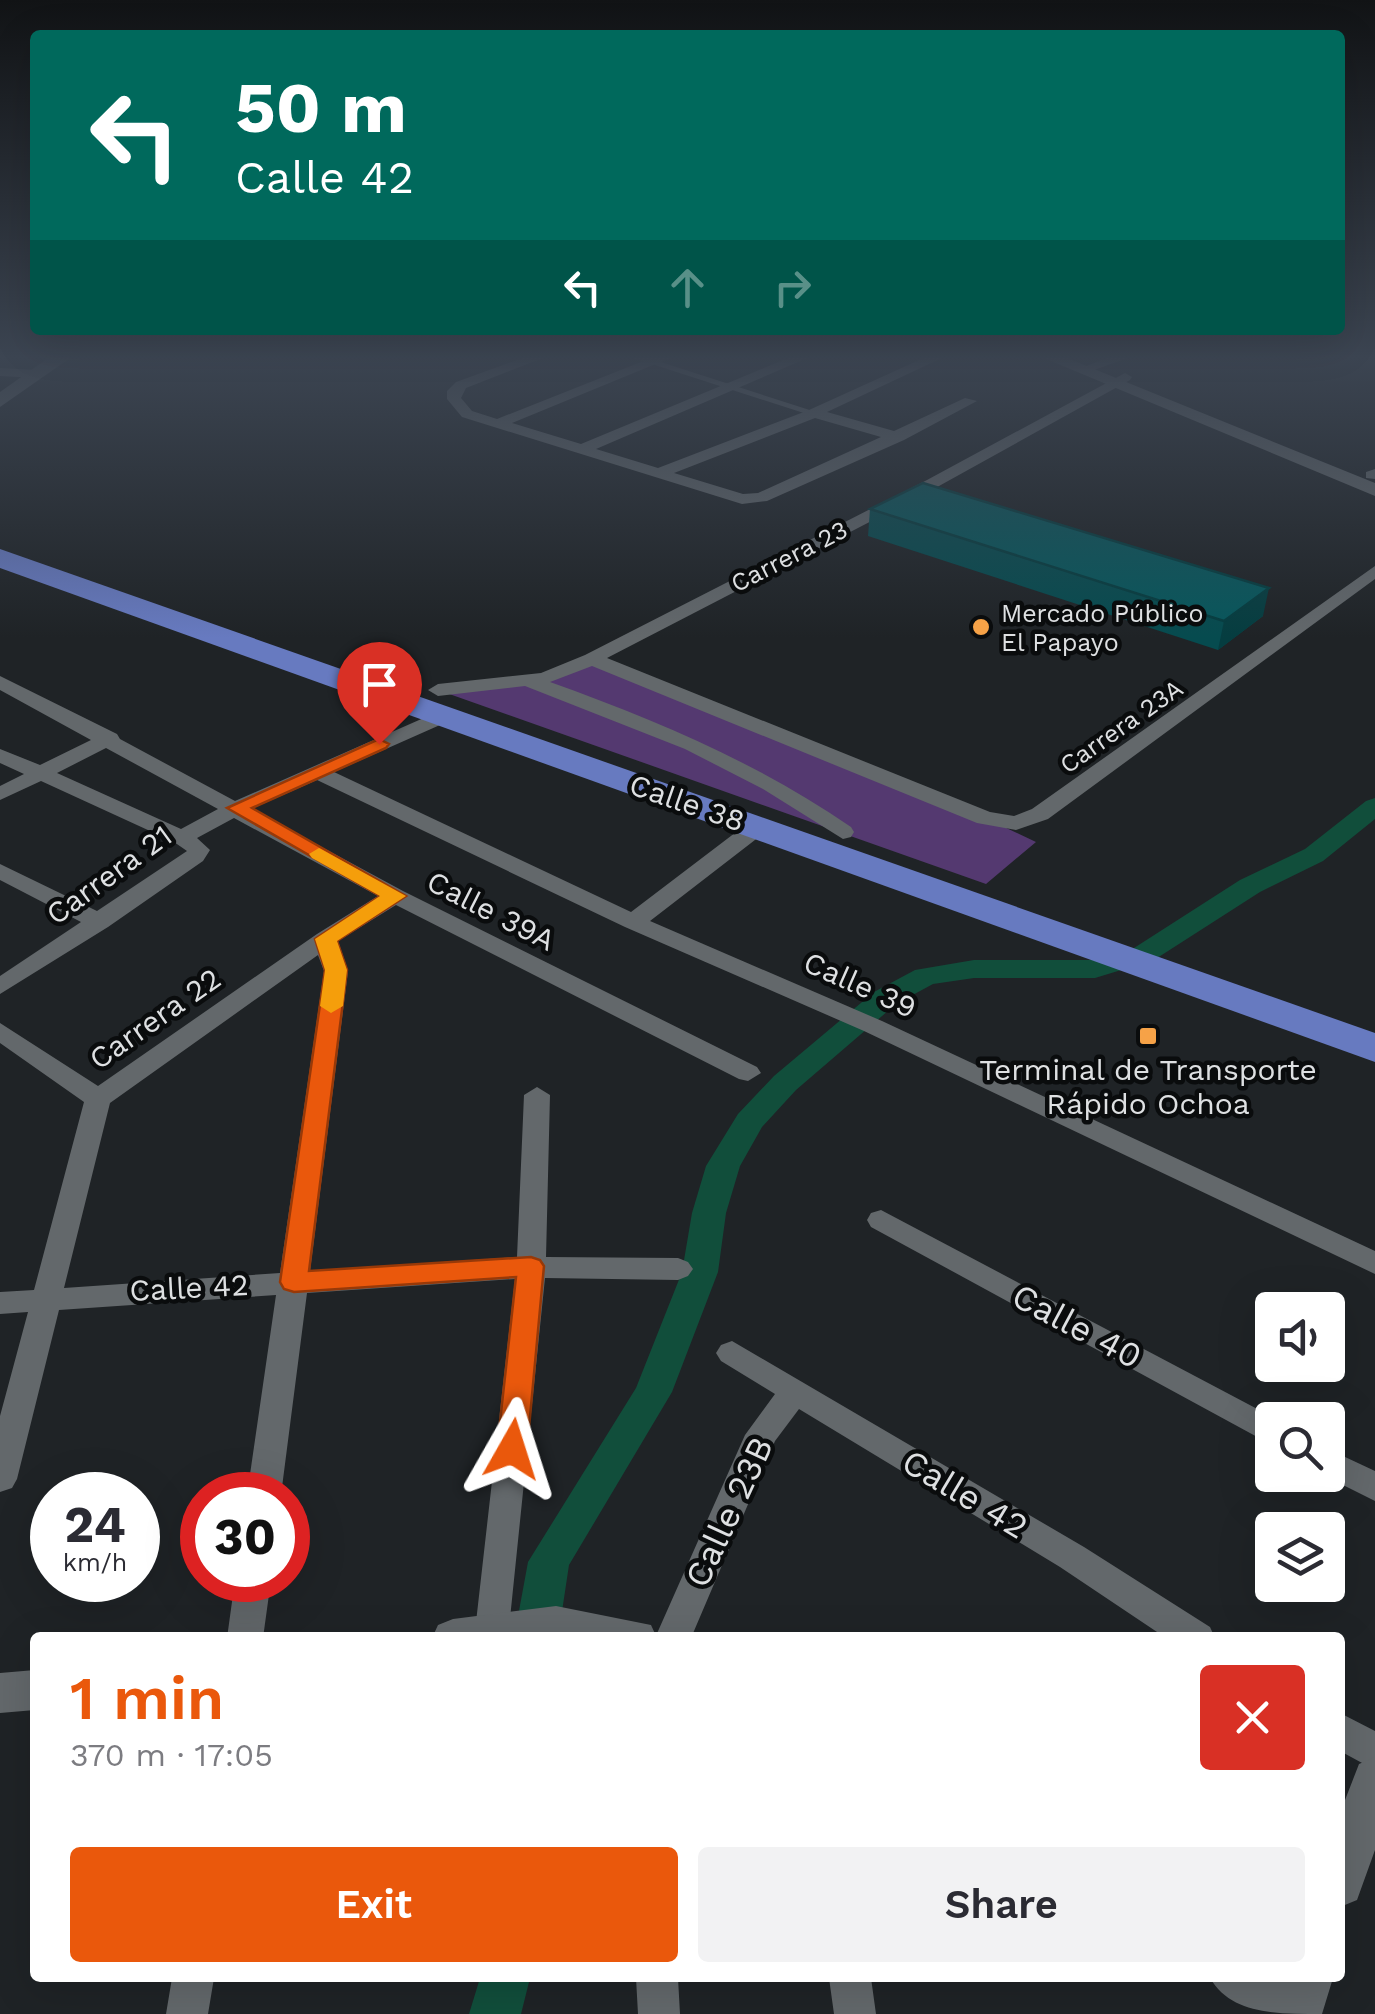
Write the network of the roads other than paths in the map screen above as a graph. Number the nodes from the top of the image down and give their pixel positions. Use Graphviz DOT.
graph roads {
  1 [pos="580,450"];
  2 [pos="718,450"];
  3 [pos="869,450"];
  4 [pos="993,450"];
  5 [pos="1300,450"];
  6 [pos="657,474"];
  7 [pos="1374,479"];
  8 [pos="0,536"];
  9 [pos="0,558"];
  10 [pos="1375,571"];
  11 [pos="592,659"];
  12 [pos="528,681"];
  13 [pos="0,682"];
  14 [pos="440,703"];
  15 [pos="615,712"];
  16 [pos="110,738"];
  17 [pos="0,755"];
  18 [pos="316,772"];
  19 [pos="41,774"];
  20 [pos="0,794"];
  21 [pos="236,808"];
  22 [pos="756,828"];
  23 [pos="843,832"];
  24 [pos="182,837"];
  25 [pos="0,871"];
  26 [pos="395,896"];
  27 [pos="100,922"];
  28 [pos="633,922"];
  29 [pos="326,939"];
  30 [pos="1114,943"];
  31 [pos="1172,963"];
  32 [pos="0,987"];
  33 [pos="1375,1020"];
  34 [pos="0,1031"];
  35 [pos="1375,1048"];
  36 [pos="748,1073"];
  37 [pos="537,1094"];
  38 [pos="98,1099"];
  39 [pos="881,1220"];
  40 [pos="1375,1263"];
  41 [pos="531,1266"];
  42 [pos="678,1269"];
  43 [pos="294,1282"];
  44 [pos="48,1297"];
  45 [pos="0,1303"];
  46 [pos="732,1353"];
  47 [pos="794,1392"];
  48 [pos="1255,1423"];
  49 [pos="1345,1471"];
  50 [pos="267,1472"];
  51 [pos="0,1480"];
  52 [pos="1375,1487"];
  53 [pos="250,1602"];
  54 [pos="246,1632"];
  55 [pos="489,1632"];
  56 [pos="608,1632"];
  57 [pos="676,1632"];
  58 [pos="1188,1632"];
  59 [pos="30,1690"];
  60 [pos="0,1693"];
  61 [pos="1345,1733"];
  62 [pos="1375,1752"];
  63 [pos="1375,1779"];
  64 [pos="1345,1868"];
  65 [pos="192,1982"];
  66 [pos="657,1982"];
  67 [pos="851,1982"];
  68 [pos="1240,1982"];
  69 [pos="1307,1982"];
  70 [pos="187,2014"];
  71 [pos="659,2014"];
  72 [pos="855,2014"];
  73 [pos="1280,2014"];
  74 [pos="1296,2014"];
  1 -- 6 [label="street"];
  2 -- 6 [label="street"];
  3 -- 6 [label="street"];
  4 -- 11 [label="street, Carrera 23"];
  5 -- 7 [label="street"];
  8 -- 14 [label="highway, Calle 38"];
  9 -- 14 [label="highway, Calle 38"];
  10 -- 11 [label="street, Carrera 23A"];
  11 -- 12 [label="street, Carrera 23"];
  11 -- 15 [label="street"];
  12 -- 14 [label="street, Carrera 23"];
  12 -- 15 [label="street"];
  13 -- 16 [label="street, Calle 39A"];
  14 -- 18 [label="street, Carrera 21"];
  14 -- 22 [label="highway, Calle 38"];
  14 -- 23 [label="highway, Calle 38"];
  15 -- 23 [label="street"];
  16 -- 19 [label="street"];
  16 -- 21 [label="street, Calle 39A"];
  17 -- 19 [label="street"];
  18 -- 21 [label="street, Carrera 21"];
  18 -- 28 [label="street, Calle 39"];
  19 -- 20 [label="street"];
  19 -- 24 [label="street"];
  21 -- 24 [label="street, Carrera 21"];
  21 -- 26 [label="street, Calle 39A"];
  22 -- 28 [label="street"];
  22 -- 30 [label="highway, Calle 38"];
  23 -- 30 [label="highway, Calle 38"];
  24 -- 27 [label="street, Carrera 21"];
  25 -- 27 [label="street"];
  26 -- 29 [label="street, Carrera 22"];
  26 -- 36 [label="street, Calle 39A"];
  27 -- 32 [label="street, Carrera 21"];
  28 -- 40 [label="street, Calle 39"];
  29 -- 38 [label="street, Carrera 22"];
  29 -- 43 [label="street"];
  30 -- 31 [label="highway, Calle 38"];
  31 -- 33 [label="highway, Calle 38"];
  31 -- 35 [label="highway, Calle 38"];
  34 -- 38 [label="street"];
  37 -- 41 [label="street"];
  38 -- 44 [label="street, Carrera 22"];
  39 -- 48 [label="street, Calle 40"];
  41 -- 42 [label="street, Calle 42"];
  41 -- 43 [label="street, Calle 42"];
  41 -- 55 [label="street"];
  43 -- 44 [label="street, Calle 42"];
  43 -- 50 [label="street"];
  44 -- 45 [label="street, Calle 42"];
  44 -- 51 [label="street, Carrera 22"];
  46 -- 47 [label="street, Calle 42"];
  47 -- 57 [label="street, Calle 23B"];
  47 -- 58 [label="street, Calle 42"];
  49 -- 52 [label="street"];
  53 -- 54 [label="street"];
  55 -- 56 [label="street"];
  59 -- 60 [label="street"];
  61 -- 62 [label="street"];
  63 -- 64 [label="street"];
  65 -- 70 [label="street"];
  66 -- 71 [label="street"];
  67 -- 72 [label="street"];
  68 -- 73 [label="street"];
  69 -- 74 [label="street"];
}
